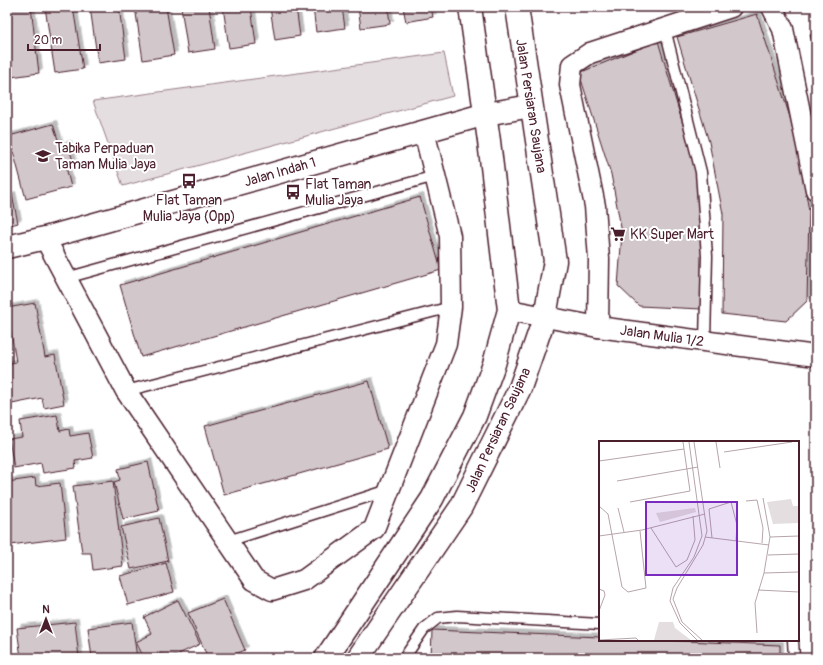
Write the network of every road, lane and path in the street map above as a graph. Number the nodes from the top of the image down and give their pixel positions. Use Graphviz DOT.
graph roads {
  1 [pos="470,7"];
  2 [pos="517,7"];
  3 [pos="731,7"];
  4 [pos="772,7"];
  5 [pos="665,29"];
  6 [pos="531,106"];
  7 [pos="486,114"];
  8 [pos="424,131"];
  9 [pos="435,176"];
  10 [pos="816,190"];
  11 [pos="45,238"];
  12 [pos="7,247"];
  13 [pos="66,278"];
  14 [pos="450,307"];
  15 [pos="509,310"];
  16 [pos="545,316"];
  17 [pos="598,327"];
  18 [pos="706,342"];
  19 [pos="816,356"];
  20 [pos="126,391"];
  21 [pos="389,490"];
  22 [pos="228,541"];
  23 [pos="599,624"];
  24 [pos="793,641"];
  25 [pos="326,658"];
  26 [pos="358,658"];
  27 [pos="404,658"];
  28 [pos="794,658"];
  1 -- 7 [label="street, Jalan Persiaran Saujana"];
  2 -- 6 [label="street, Jalan Persiaran Saujana"];
  3 -- 5 [label="street"];
  4 -- 10 [label="street"];
  5 -- 17 [label="street"];
  5 -- 18 [label="lane"];
  6 -- 7 [label="street, Jalan Indah 1"];
  6 -- 16 [label="street, Jalan Persiaran Saujana"];
  7 -- 8 [label="street, Jalan Indah 1"];
  7 -- 15 [label="street, Jalan Persiaran Saujana"];
  8 -- 9 [label="street"];
  8 -- 11 [label="street, Jalan Indah 1"];
  9 -- 13 [label="lane"];
  9 -- 14 [label="street"];
  11 -- 12 [label="street, Jalan Indah 1"];
  11 -- 13 [label="street"];
  13 -- 20 [label="street"];
  14 -- 20 [label="lane"];
  14 -- 21 [label="street"];
  15 -- 16 [label="street, Jalan Mulia 1/2"];
  15 -- 25 [label="street, Jalan Persiaran Saujana"];
  16 -- 17 [label="street, Jalan Mulia 1/2"];
  16 -- 26 [label="street, Jalan Persiaran Saujana"];
  17 -- 18 [label="street, Jalan Mulia 1/2"];
  18 -- 19 [label="street, Jalan Mulia 1/2"];
  20 -- 22 [label="street"];
  21 -- 22 [label="lane"];
  21 -- 22 [label="street"];
  23 -- 27 [label="lane"];
  24 -- 28 [label="lane"];
}
